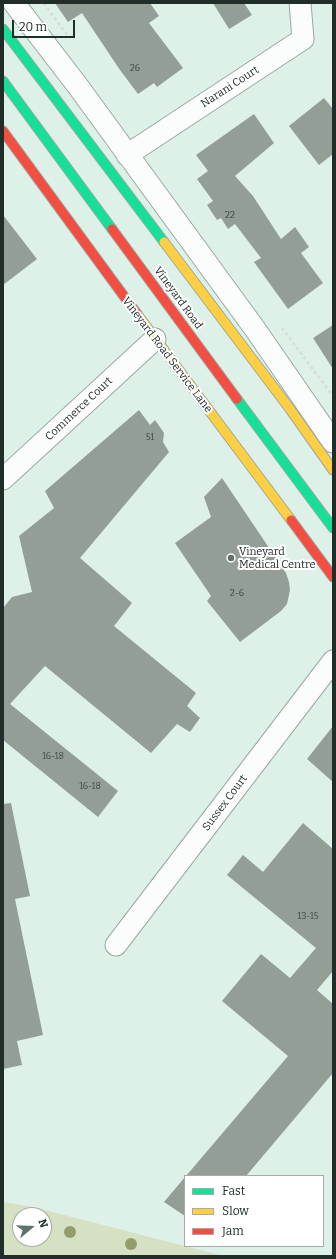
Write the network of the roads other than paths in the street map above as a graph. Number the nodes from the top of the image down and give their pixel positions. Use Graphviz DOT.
graph roads {
  1 [pos="14,3"];
  2 [pos="300,3"];
  3 [pos="3,29"];
  4 [pos="3,81"];
  5 [pos="3,131"];
  6 [pos="127,155"];
  7 [pos="155,339"];
  8 [pos="333,442"];
  9 [pos="333,470"];
  10 [pos="3,479"];
  11 [pos="333,528"];
  12 [pos="333,577"];
  13 [pos="333,661"];
  14 [pos="116,945"];
  1 -- 6 [label="street"];
  2 -- 6 [label="street, Narani Court"];
  3 -- 9 [label="main road, Vineyard Road"];
  4 -- 11 [label="main road, Vineyard Road"];
  5 -- 7 [label="main road, Vineyard Road Service Lane"];
  6 -- 8 [label="street"];
  7 -- 10 [label="street, Commerce Court"];
  7 -- 12 [label="main road, Vineyard Road Service Lane"];
  13 -- 14 [label="street, Sussex Court"];
}
